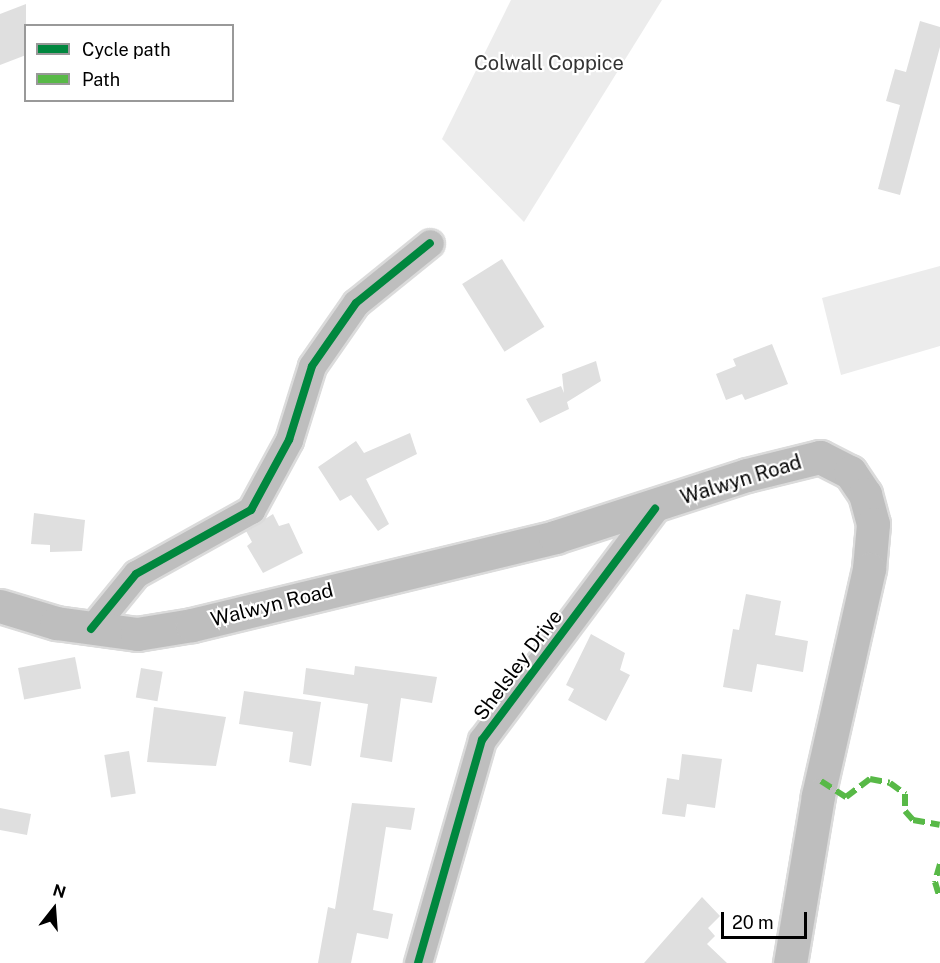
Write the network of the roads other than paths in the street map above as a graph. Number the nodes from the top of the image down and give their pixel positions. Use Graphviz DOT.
graph roads {
  1 [pos="430,243"];
  2 [pos="655,509"];
  3 [pos="0,606"];
  4 [pos="91,629"];
  5 [pos="418,963"];
  6 [pos="790,963"];
  1 -- 4 [label="street"];
  2 -- 4 [label="main road, Walwyn Road"];
  2 -- 5 [label="street, Shelsley Drive"];
  2 -- 6 [label="main road, Walwyn Road"];
  3 -- 4 [label="main road, Walwyn Road"];
}
